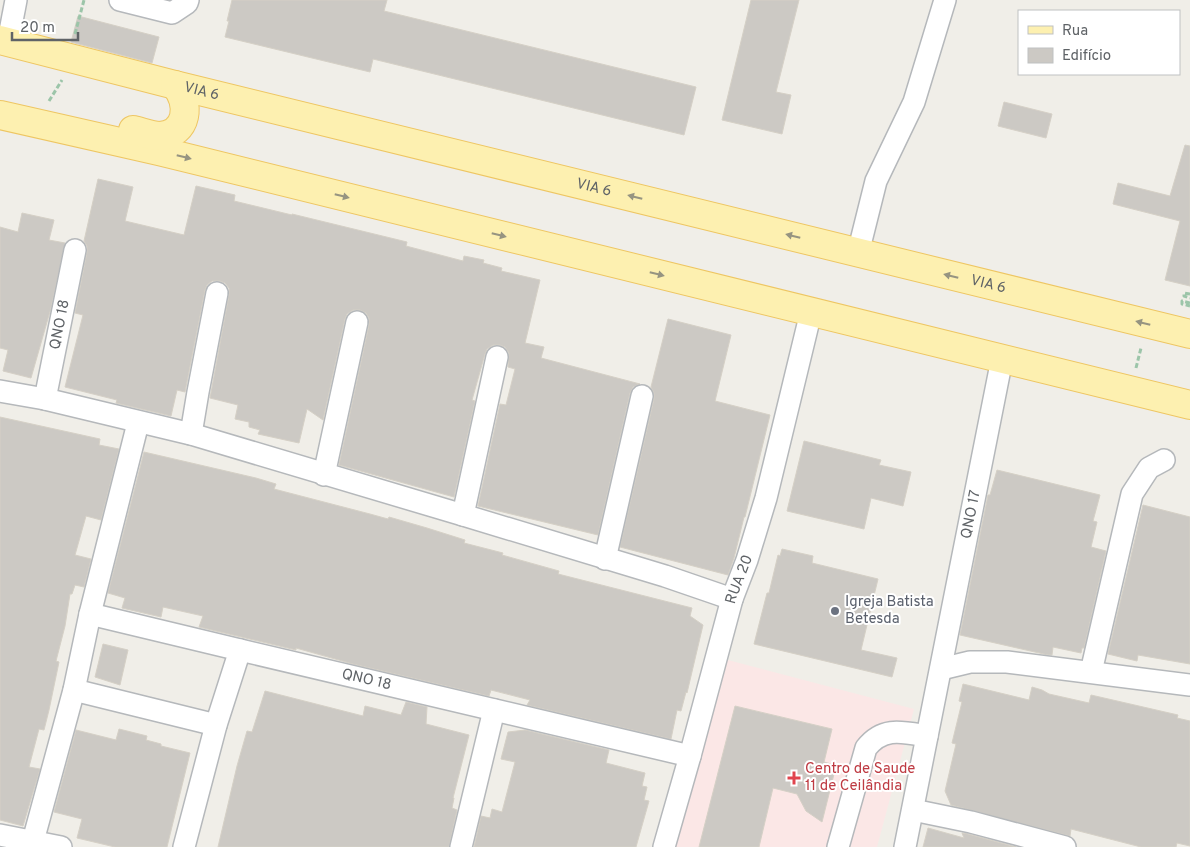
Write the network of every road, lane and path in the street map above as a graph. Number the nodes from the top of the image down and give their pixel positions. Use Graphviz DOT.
graph roads {
  1 [pos="16,0"];
  2 [pos="84,0"];
  3 [pos="120,0"];
  4 [pos="188,0"];
  5 [pos="945,0"];
  6 [pos="4,41"];
  7 [pos="70,58"];
  8 [pos="175,85"];
  9 [pos="0,101"];
  10 [pos="0,115"];
  11 [pos="42,124"];
  12 [pos="76,250"];
  13 [pos="858,253"];
  14 [pos="217,293"];
  15 [pos="1190,294"];
  16 [pos="1190,298"];
  17 [pos="811,312"];
  18 [pos="357,322"];
  19 [pos="1190,334"];
  20 [pos="497,357"];
  21 [pos="1002,359"];
  22 [pos="0,390"];
  23 [pos="642,396"];
  24 [pos="45,399"];
  25 [pos="1190,405"];
  26 [pos="138,423"];
  27 [pos="191,434"];
  28 [pos="1164,460"];
  29 [pos="324,475"];
  30 [pos="463,515"];
  31 [pos="605,559"];
  32 [pos="732,599"];
  33 [pos="90,614"];
  34 [pos="240,650"];
  35 [pos="940,669"];
  36 [pos="1092,672"];
  37 [pos="1190,685"];
  38 [pos="74,690"];
  39 [pos="494,710"];
  40 [pos="216,725"];
  41 [pos="927,736"];
  42 [pos="690,756"];
  43 [pos="913,810"];
  44 [pos="4,839"];
  45 [pos="33,841"];
  46 [pos="61,847"];
  47 [pos="184,847"];
  48 [pos="461,847"];
  49 [pos="664,847"];
  50 [pos="838,847"];
  51 [pos="905,847"];
  52 [pos="1065,847"];
  1 -- 6 [label="street"];
  2 -- 7 [label="path"];
  3 -- 4 [label="street"];
  5 -- 13 [label="street"];
  6 -- 7 [label="main road, VIA 6"];
  7 -- 8 [label="main road, VIA 6"];
  7 -- 11 [label="path"];
  8 -- 9 [label="main road"];
  13 -- 8 [label="main road, VIA 6, one-way"];
  10 -- 11 [label="main road"];
  11 -- 17 [label="main road, one-way"];
  12 -- 24 [label="street, QNO 18"];
  19 -- 13 [label="main road, VIA 6, one-way"];
  14 -- 27 [label="street"];
  15 -- 16 [label="path"];
  17 -- 21 [label="main road"];
  17 -- 32 [label="street, RUA 20"];
  18 -- 29 [label="street"];
  20 -- 30 [label="street"];
  21 -- 25 [label="main road"];
  21 -- 35 [label="street, QNO 17"];
  22 -- 24 [label="street"];
  23 -- 31 [label="street"];
  24 -- 26 [label="street"];
  26 -- 27 [label="street"];
  26 -- 33 [label="street"];
  27 -- 29 [label="street"];
  28 -- 36 [label="street"];
  29 -- 30 [label="street"];
  30 -- 31 [label="street"];
  31 -- 32 [label="street"];
  32 -- 42 [label="street, RUA 20"];
  33 -- 34 [label="street, QNO 18"];
  33 -- 38 [label="street"];
  34 -- 39 [label="street, QNO 18"];
  34 -- 40 [label="street"];
  35 -- 36 [label="street"];
  35 -- 41 [label="street, QNO 17"];
  36 -- 37 [label="street"];
  38 -- 40 [label="street"];
  38 -- 45 [label="street"];
  39 -- 42 [label="street, QNO 18"];
  39 -- 48 [label="street"];
  40 -- 47 [label="street"];
  41 -- 43 [label="street, QNO 17"];
  41 -- 50 [label="street"];
  42 -- 49 [label="street, RUA 20"];
  43 -- 51 [label="street, QNO 17"];
  43 -- 52 [label="street"];
  44 -- 45 [label="street"];
  45 -- 46 [label="street"];
}
